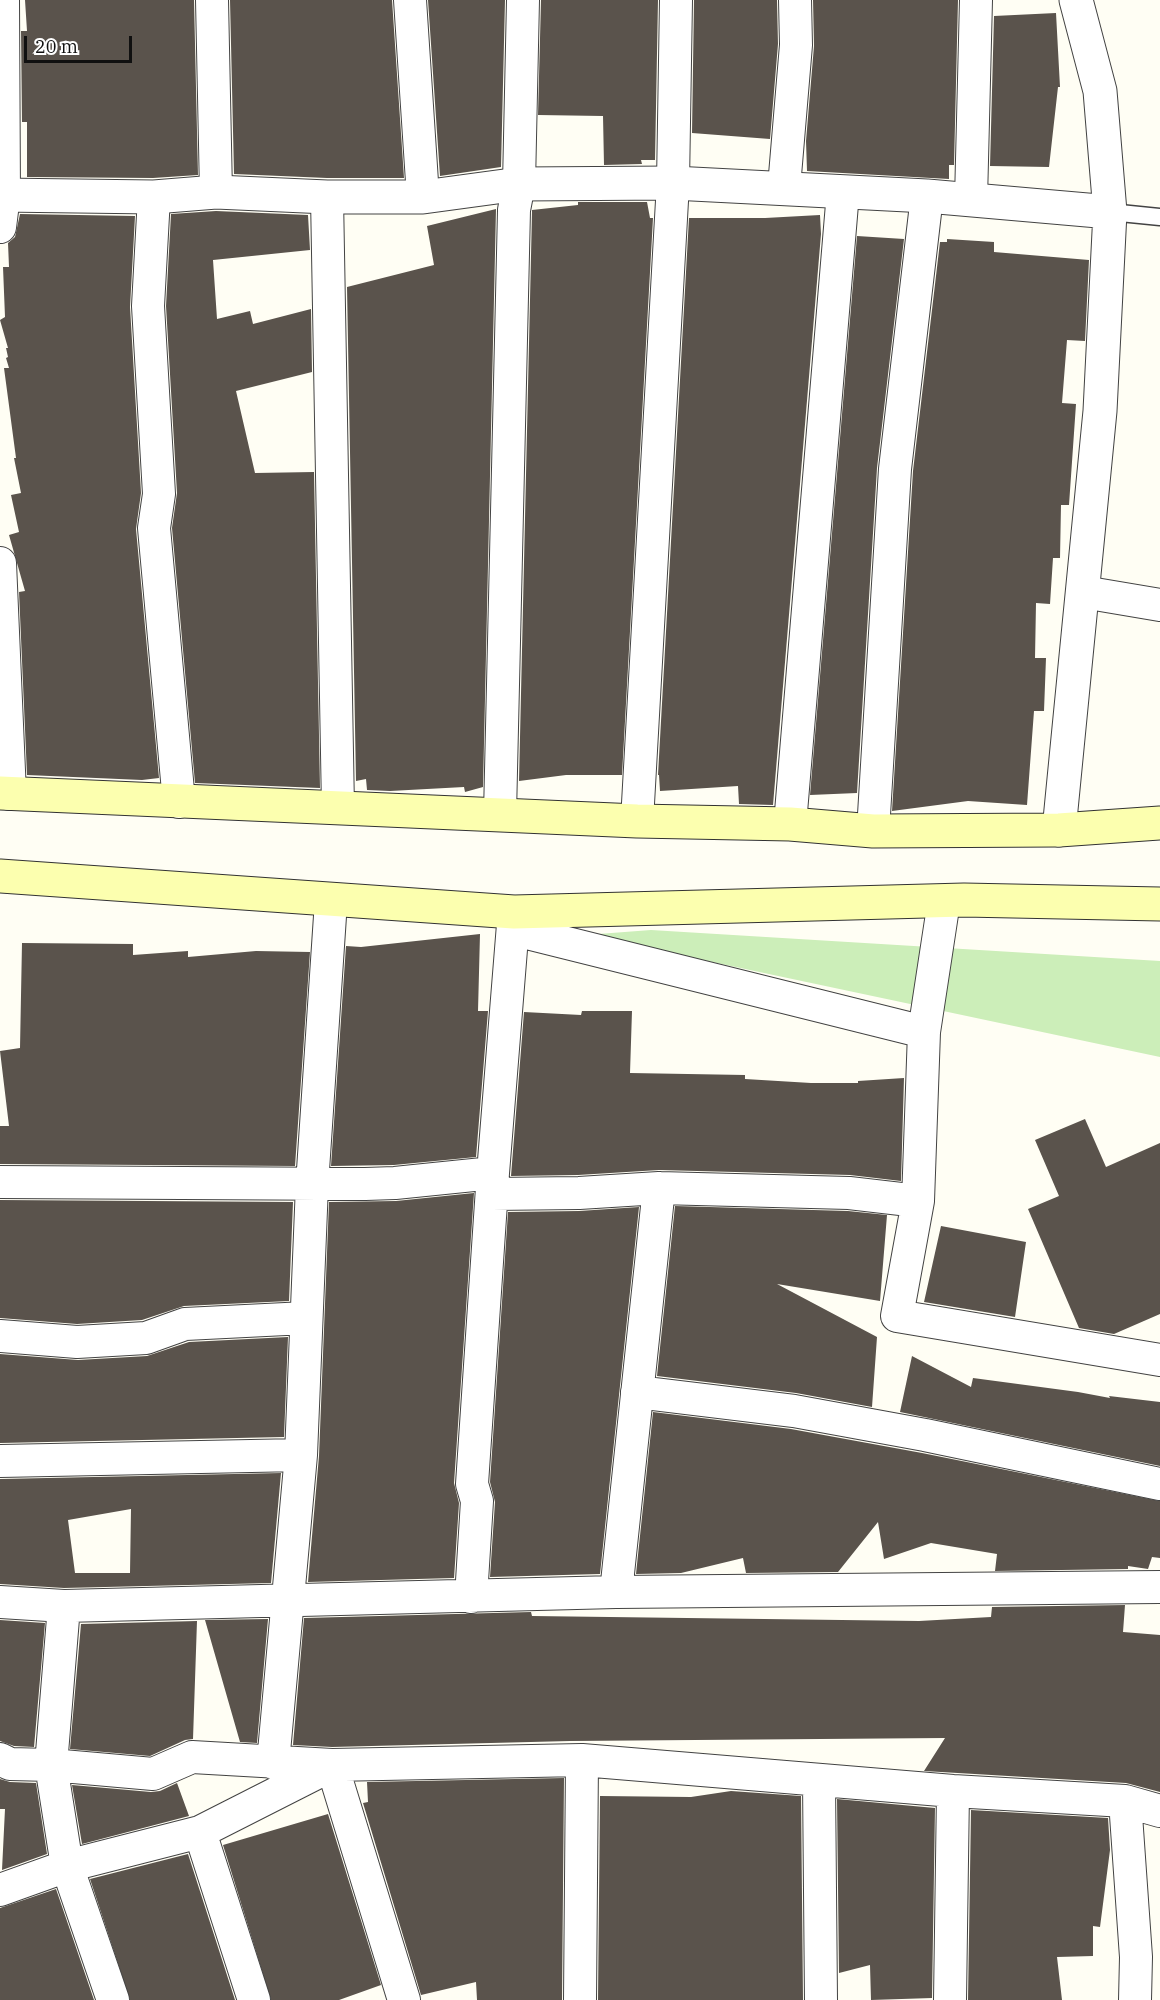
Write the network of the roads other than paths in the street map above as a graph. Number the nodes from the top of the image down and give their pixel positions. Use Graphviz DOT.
graph roads {
  1 [pos="3,0"];
  2 [pos="212,0"];
  3 [pos="410,0"];
  4 [pos="523,0"];
  5 [pos="676,0"];
  6 [pos="795,0"];
  7 [pos="976,0"];
  8 [pos="1076,0"];
  9 [pos="673,183"];
  10 [pos="519,184"];
  11 [pos="784,188"];
  12 [pos="216,192"];
  13 [pos="843,192"];
  14 [pos="2,195"];
  15 [pos="927,196"];
  16 [pos="154,197"];
  17 [pos="327,197"];
  18 [pos="423,197"];
  19 [pos="971,200"];
  20 [pos="1110,212"];
  21 [pos="1160,217"];
  22 [pos="0,227"];
  23 [pos="0,563"];
  24 [pos="1083,592"];
  25 [pos="1160,605"];
  26 [pos="5,794"];
  27 [pos="179,802"];
  28 [pos="338,808"];
  29 [pos="500,814"];
  30 [pos="637,821"];
  31 [pos="1160,823"];
  32 [pos="790,824"];
  33 [pos="1059,830"];
  34 [pos="873,831"];
  35 [pos="0,876"];
  36 [pos="331,901"];
  37 [pos="944,901"];
  38 [pos="1160,904"];
  39 [pos="517,912"];
  40 [pos="924,1032"];
  41 [pos="0,1182"];
  42 [pos="492,1184"];
  43 [pos="312,1185"];
  44 [pos="659,1188"];
  45 [pos="918,1201"];
  46 [pos="306,1318"];
  47 [pos="0,1336"];
  48 [pos="1160,1360"];
  49 [pos="637,1392"];
  50 [pos="301,1455"];
  51 [pos="0,1461"];
  52 [pos="1160,1484"];
  53 [pos="1160,1587"];
  54 [pos="616,1592"];
  55 [pos="471,1597"];
  56 [pos="287,1600"];
  57 [pos="0,1602"];
  58 [pos="64,1606"];
  59 [pos="0,1759"];
  60 [pos="582,1760"];
  61 [pos="273,1763"];
  62 [pos="51,1765"];
  63 [pos="332,1765"];
  64 [pos="819,1780"];
  65 [pos="953,1791"];
  66 [pos="1125,1801"];
  67 [pos="1160,1811"];
  68 [pos="200,1832"];
  69 [pos="67,1866"];
  70 [pos="0,1890"];
  71 [pos="113,2000"];
  72 [pos="254,2000"];
  73 [pos="404,2000"];
  74 [pos="580,2000"];
  75 [pos="821,2000"];
  76 [pos="950,2000"];
  77 [pos="1135,2000"];
  1 -- 14 [label="street"];
  2 -- 12 [label="street"];
  3 -- 18 [label="street"];
  4 -- 10 [label="street"];
  5 -- 9 [label="street"];
  6 -- 11 [label="street"];
  7 -- 19 [label="street"];
  8 -- 20 [label="street"];
  9 -- 10 [label="street"];
  9 -- 11 [label="street"];
  9 -- 30 [label="street"];
  10 -- 18 [label="street"];
  10 -- 29 [label="street"];
  11 -- 13 [label="street"];
  12 -- 16 [label="street"];
  12 -- 17 [label="street"];
  13 -- 15 [label="street"];
  13 -- 32 [label="street"];
  14 -- 16 [label="street"];
  14 -- 22 [label="street"];
  15 -- 19 [label="street"];
  15 -- 34 [label="street"];
  16 -- 27 [label="street"];
  17 -- 18 [label="street"];
  17 -- 28 [label="street"];
  19 -- 20 [label="street"];
  20 -- 21 [label="lane"];
  20 -- 24 [label="street"];
  23 -- 26 [label="street"];
  24 -- 25 [label="street"];
  24 -- 33 [label="street"];
  26 -- 27 [label="main road"];
  27 -- 28 [label="main road"];
  28 -- 29 [label="main road"];
  29 -- 30 [label="main road"];
  30 -- 32 [label="main road"];
  31 -- 33 [label="main road"];
  32 -- 34 [label="main road"];
  33 -- 34 [label="main road"];
  35 -- 36 [label="main road"];
  36 -- 39 [label="main road"];
  36 -- 43 [label="street"];
  37 -- 38 [label="main road"];
  37 -- 39 [label="main road"];
  37 -- 40 [label="street"];
  39 -- 40 [label="street"];
  39 -- 42 [label="street"];
  40 -- 45 [label="street"];
  41 -- 43 [label="street"];
  42 -- 43 [label="street"];
  42 -- 44 [label="street"];
  42 -- 55 [label="street"];
  43 -- 46 [label="street"];
  44 -- 45 [label="street"];
  44 -- 49 [label="street"];
  45 -- 48 [label="street"];
  46 -- 47 [label="street"];
  46 -- 50 [label="street"];
  49 -- 52 [label="street"];
  49 -- 54 [label="street"];
  50 -- 51 [label="street"];
  50 -- 56 [label="street"];
  53 -- 54 [label="street"];
  54 -- 55 [label="street"];
  55 -- 56 [label="street"];
  56 -- 58 [label="street"];
  56 -- 61 [label="street"];
  57 -- 58 [label="street"];
  58 -- 62 [label="street"];
  59 -- 62 [label="street"];
  60 -- 63 [label="street"];
  60 -- 64 [label="street"];
  60 -- 74 [label="street"];
  61 -- 62 [label="street"];
  61 -- 63 [label="street"];
  62 -- 69 [label="street"];
  63 -- 68 [label="street"];
  63 -- 73 [label="street"];
  64 -- 65 [label="street"];
  64 -- 75 [label="street"];
  65 -- 66 [label="street"];
  65 -- 76 [label="street"];
  66 -- 67 [label="street"];
  66 -- 77 [label="street"];
  68 -- 69 [label="street"];
  68 -- 72 [label="street"];
  69 -- 70 [label="street"];
  69 -- 71 [label="street"];
}
